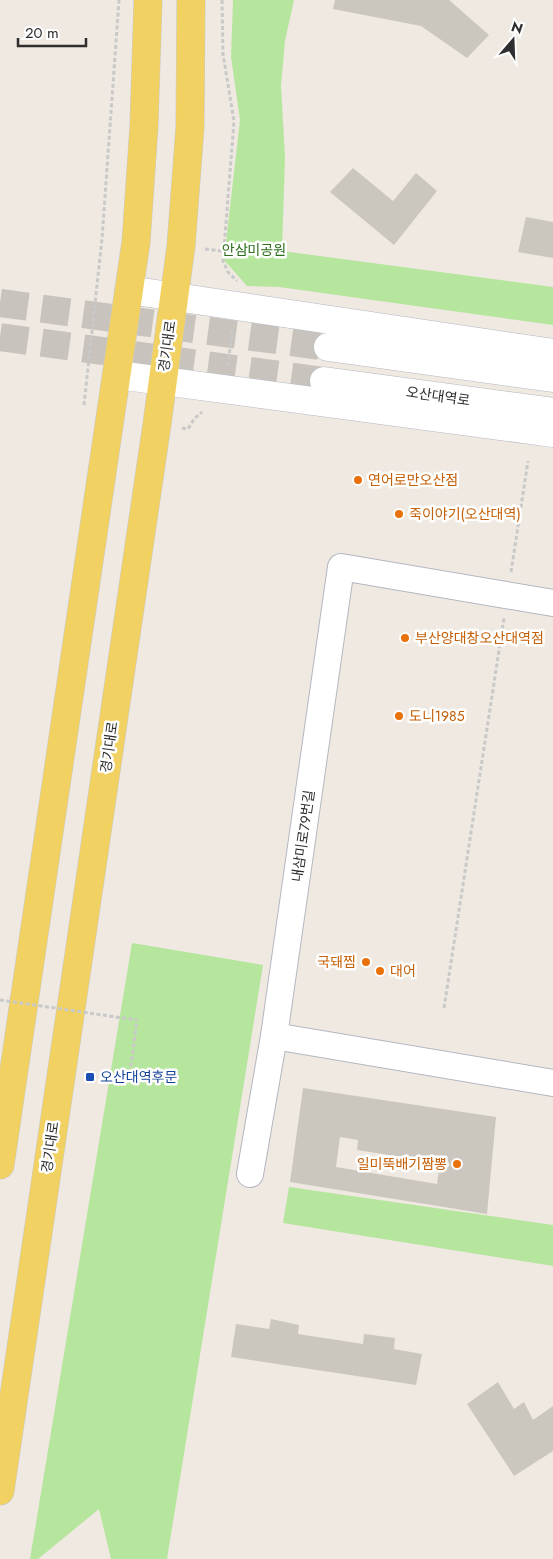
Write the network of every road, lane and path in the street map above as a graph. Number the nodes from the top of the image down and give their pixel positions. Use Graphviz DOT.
graph roads {
  1 [pos="119,0"];
  2 [pos="148,0"];
  3 [pos="191,0"];
  4 [pos="222,0"];
  5 [pos="129,290"];
  6 [pos="174,297"];
  7 [pos="235,306"];
  8 [pos="328,347"];
  9 [pos="553,353"];
  10 [pos="118,375"];
  11 [pos="553,378"];
  12 [pos="163,381"];
  13 [pos="324,381"];
  14 [pos="225,389"];
  15 [pos="84,412"];
  16 [pos="553,412"];
  17 [pos="553,433"];
  18 [pos="528,461"];
  19 [pos="507,595"];
  20 [pos="553,602"];
  21 [pos="0,1000"];
  22 [pos="444,1008"];
  23 [pos="274,1036"];
  24 [pos="130,1073"];
  25 [pos="553,1083"];
  26 [pos="0,1164"];
  27 [pos="250,1174"];
  28 [pos="0,1491"];
  1 -- 15 [label="path"];
  2 -- 5 [label="main road"];
  3 -- 6 [label="main road, 경기대로"];
  4 -- 7 [label="path"];
  5 -- 6 [label="main road"];
  5 -- 10 [label="main road"];
  6 -- 7 [label="main road"];
  6 -- 12 [label="main road, 경기대로"];
  7 -- 9 [label="main road"];
  7 -- 14 [label="path"];
  8 -- 11 [label="main road"];
  10 -- 12 [label="main road"];
  10 -- 26 [label="main road"];
  12 -- 14 [label="main road"];
  12 -- 28 [label="main road, 경기대로"];
  13 -- 16 [label="main road, 오산대역로"];
  14 -- 17 [label="main road"];
  18 -- 19 [label="path"];
  19 -- 20 [label="street, 내삼미로79번길"];
  19 -- 22 [label="path"];
  19 -- 23 [label="street, 내삼미로79번길"];
  21 -- 24 [label="path, bridge"];
  23 -- 25 [label="street"];
  23 -- 27 [label="street"];
}
